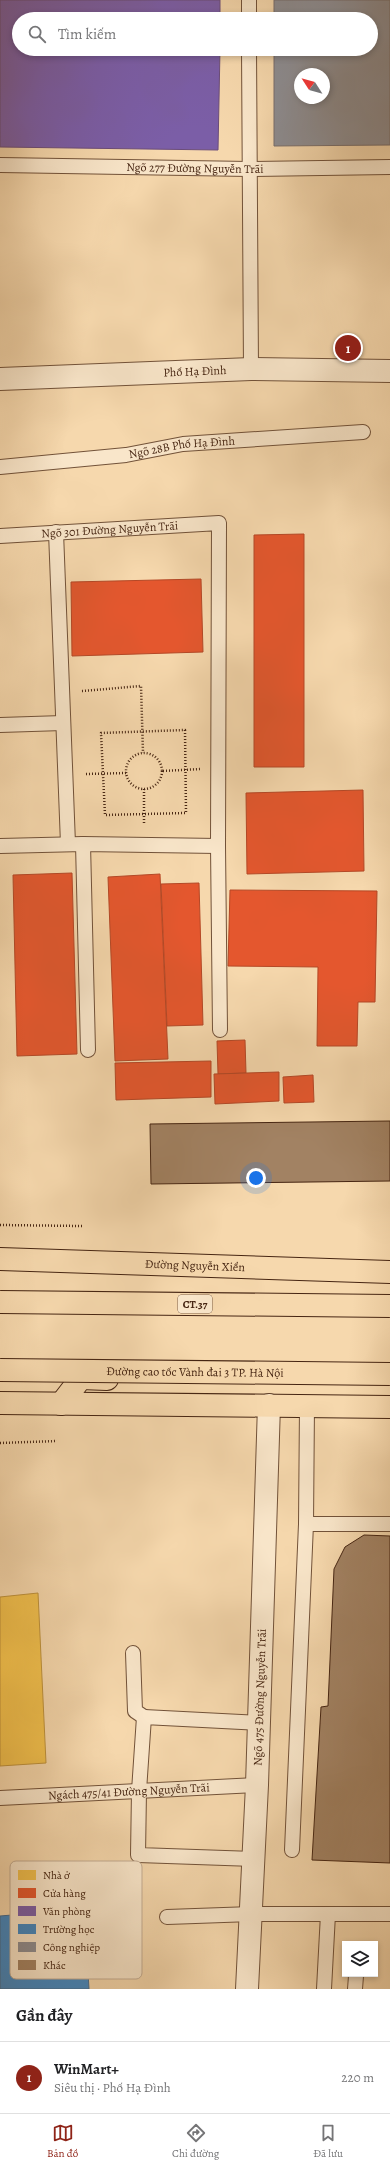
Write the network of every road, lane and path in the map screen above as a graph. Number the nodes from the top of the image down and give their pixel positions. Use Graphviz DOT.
graph roads {
  1 [pos="249,0"];
  2 [pos="249,12"];
  3 [pos="249,56"];
  4 [pos="0,165"];
  5 [pos="390,167"];
  6 [pos="249,169"];
  7 [pos="251,369"];
  8 [pos="390,371"];
  9 [pos="0,379"];
  10 [pos="363,432"];
  11 [pos="0,467"];
  12 [pos="56,532"];
  13 [pos="0,536"];
  14 [pos="62,692"];
  15 [pos="63,722"];
  16 [pos="0,725"];
  17 [pos="142,732"];
  18 [pos="143,753"];
  19 [pos="218,768"];
  20 [pos="186,770"];
  21 [pos="162,771"];
  22 [pos="103,773"];
  23 [pos="126,773"];
  24 [pos="65,774"];
  25 [pos="144,789"];
  26 [pos="144,814"];
  27 [pos="68,844"];
  28 [pos="83,844"];
  29 [pos="144,845"];
  30 [pos="0,846"];
  31 [pos="218,846"];
  32 [pos="220,1030"];
  33 [pos="88,1050"];
  34 [pos="0,1225"];
  35 [pos="82,1226"];
  36 [pos="0,1259"];
  37 [pos="390,1272"];
  38 [pos="0,1302"];
  39 [pos="390,1306"];
  40 [pos="0,1370"];
  41 [pos="390,1374"];
  42 [pos="390,1383"];
  43 [pos="0,1403"];
  44 [pos="60,1404"];
  45 [pos="269,1405"];
  46 [pos="307,1405"];
  47 [pos="390,1407"];
  48 [pos="57,1441"];
  49 [pos="0,1443"];
  50 [pos="306,1524"];
  51 [pos="390,1524"];
  52 [pos="133,1653"];
  53 [pos="144,1717"];
  54 [pos="259,1723"];
  55 [pos="257,1785"];
  56 [pos="139,1791"];
  57 [pos="0,1798"];
  58 [pos="292,1850"];
  59 [pos="254,1859"];
  60 [pos="252,1914"];
  61 [pos="328,1914"];
  62 [pos="390,1914"];
  63 [pos="167,1917"];
  64 [pos="247,1989"];
  65 [pos="324,1989"];
  1 -- 2 [label="lane"];
  3 -- 6 [label="lane"];
  4 -- 6 [label="lane, Ngõ 277 Đường Nguyễn Trãi"];
  5 -- 6 [label="lane, Ngõ 277 Đường Nguyễn Trãi"];
  6 -- 7 [label="lane"];
  7 -- 8 [label="street, Phố Hạ Đình"];
  7 -- 9 [label="street, Phố Hạ Đình"];
  10 -- 11 [label="lane, Ngõ 28B Phố Hạ Đình"];
  12 -- 13 [label="lane, Ngõ 301 Đường Nguyễn Trãi"];
  12 -- 14 [label="lane"];
  12 -- 19 [label="lane, Ngõ 301 Đường Nguyễn Trãi"];
  14 -- 15 [label="lane"];
  14 -- 17 [label="path"];
  15 -- 16 [label="lane"];
  15 -- 24 [label="lane"];
  17 -- 18 [label="path"];
  17 -- 20 [label="path"];
  17 -- 22 [label="path"];
  18 -- 21 [label="path"];
  18 -- 23 [label="path"];
  19 -- 20 [label="path"];
  19 -- 31 [label="lane"];
  20 -- 21 [label="path"];
  20 -- 26 [label="path"];
  21 -- 25 [label="path"];
  22 -- 23 [label="path"];
  22 -- 24 [label="path"];
  22 -- 26 [label="path"];
  23 -- 25 [label="path"];
  24 -- 27 [label="lane"];
  25 -- 26 [label="path"];
  26 -- 29 [label="path"];
  27 -- 28 [label="lane"];
  27 -- 30 [label="lane"];
  28 -- 29 [label="lane"];
  28 -- 33 [label="lane"];
  29 -- 31 [label="lane"];
  31 -- 32 [label="lane"];
  34 -- 35 [label="path"];
  36 -- 37 [label="main road, Đường Nguyễn Xiển"];
  38 -- 39 [label="main road, CT.37, bridge"];
  40 -- 41 [label="main road, Đường cao tốc Vành đai 3 TP. Hà Nội, bridge"];
  42 -- 44 [label="main road"];
  43 -- 44 [label="main road"];
  44 -- 45 [label="main road"];
  45 -- 46 [label="main road"];
  45 -- 54 [label="street, Ngõ 475 Đường Nguyễn Trãi"];
  46 -- 47 [label="main road"];
  46 -- 50 [label="lane"];
  48 -- 49 [label="path"];
  50 -- 51 [label="lane"];
  50 -- 58 [label="lane"];
  52 -- 53 [label="lane"];
  53 -- 54 [label="lane"];
  53 -- 56 [label="lane"];
  54 -- 55 [label="street, Ngõ 475 Đường Nguyễn Trãi"];
  55 -- 56 [label="lane, Ngách 475/41 Đường Nguyễn Trãi"];
  55 -- 59 [label="street, Ngõ 475 Đường Nguyễn Trãi"];
  56 -- 57 [label="lane, Ngách 475/41 Đường Nguyễn Trãi"];
  56 -- 59 [label="lane"];
  59 -- 60 [label="street, Ngõ 475 Đường Nguyễn Trãi"];
  60 -- 61 [label="lane"];
  60 -- 63 [label="lane"];
  60 -- 64 [label="street, Ngõ 475 Đường Nguyễn Trãi"];
  61 -- 62 [label="lane"];
  61 -- 65 [label="lane"];
}
